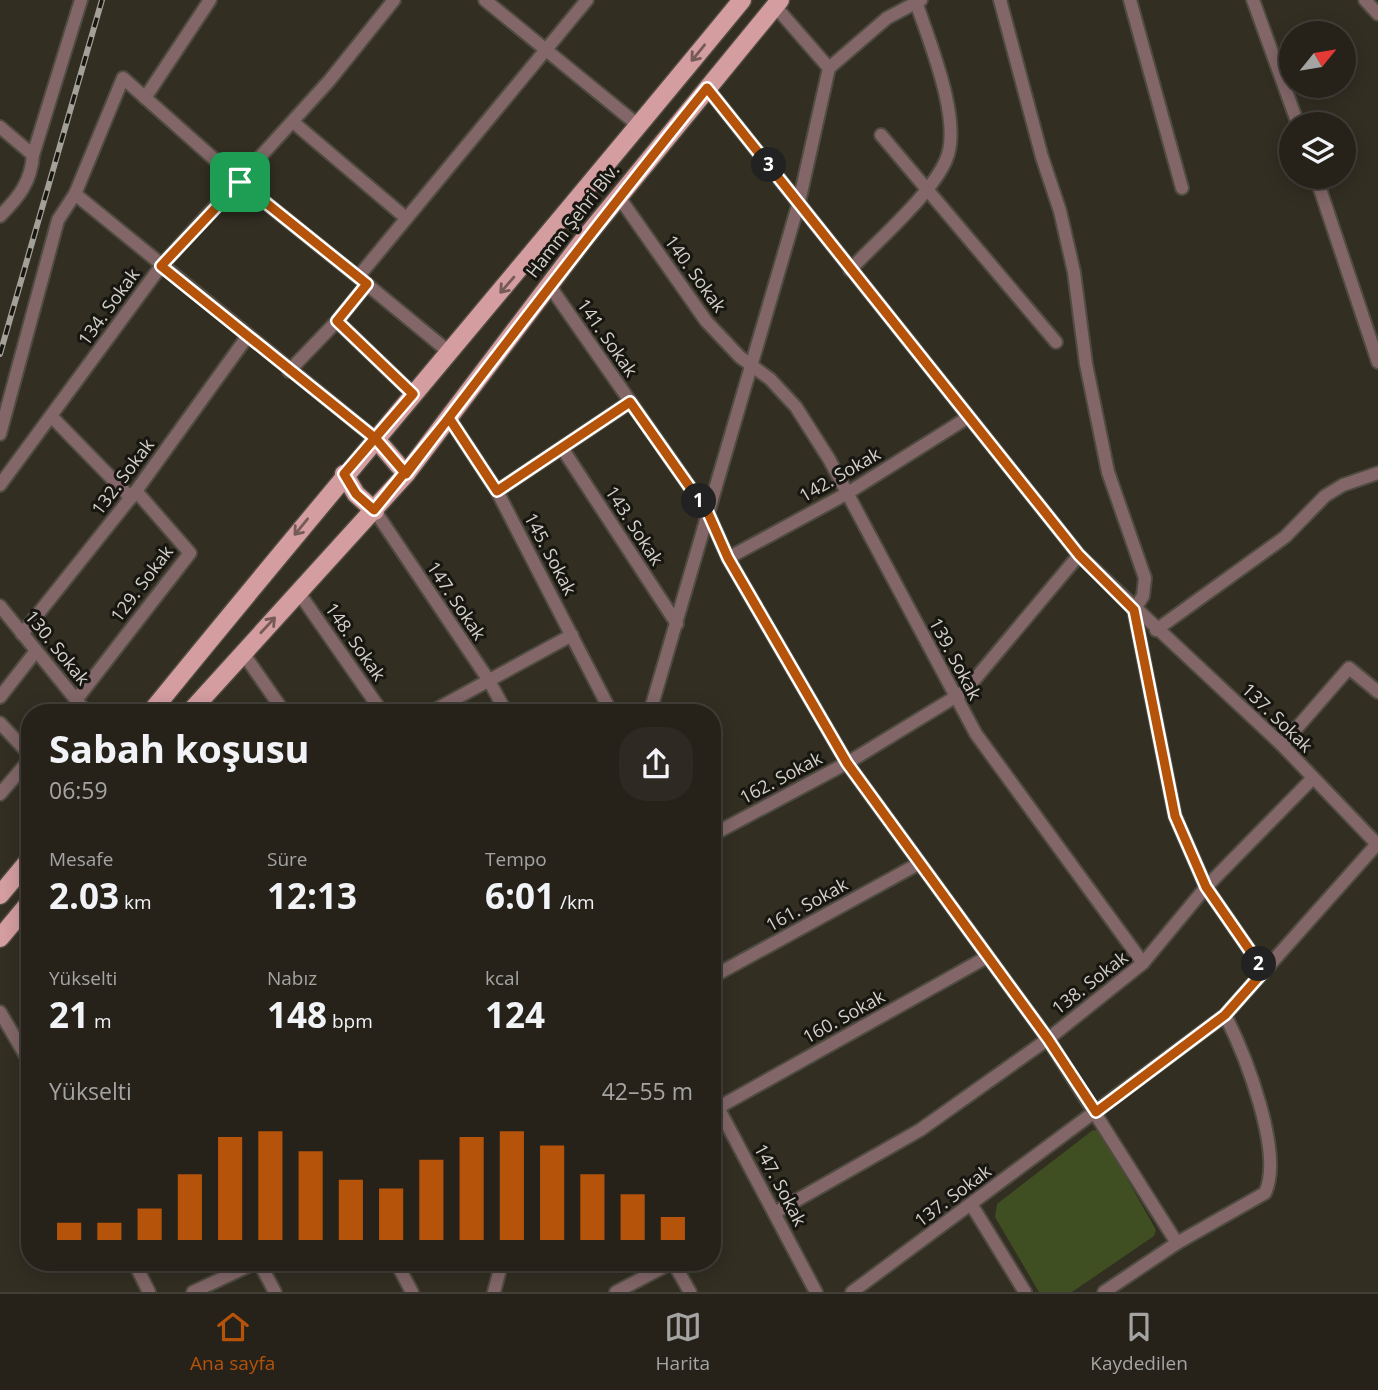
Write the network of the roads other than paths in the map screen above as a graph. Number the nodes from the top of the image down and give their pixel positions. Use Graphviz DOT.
graph roads {
  1 [pos="81,0"];
  2 [pos="210,0"];
  3 [pos="394,0"];
  4 [pos="485,0"];
  5 [pos="587,0"];
  6 [pos="742,0"];
  7 [pos="1000,0"];
  8 [pos="1130,0"];
  9 [pos="1253,0"];
  10 [pos="1365,0"];
  11 [pos="919,1"];
  12 [pos="777,3"];
  13 [pos="1378,14"];
  14 [pos="546,49"];
  15 [pos="829,68"];
  16 [pos="707,88"];
  17 [pos="145,98"];
  18 [pos="1294,112"];
  19 [pos="293,122"];
  20 [pos="639,125"];
  21 [pos="0,127"];
  22 [pos="881,135"];
  23 [pos="33,155"];
  24 [pos="240,182"];
  25 [pos="1182,188"];
  26 [pos="927,189"];
  27 [pos="1321,189"];
  28 [pos="75,194"];
  29 [pos="619,197"];
  30 [pos="799,202"];
  31 [pos="0,216"];
  32 [pos="406,218"];
  33 [pos="161,266"];
  34 [pos="850,270"];
  35 [pos="362,280"];
  36 [pos="549,285"];
  37 [pos="337,321"];
  38 [pos="247,337"];
  39 [pos="1056,342"];
  40 [pos="449,352"];
  41 [pos="1378,362"];
  42 [pos="750,366"];
  43 [pos="289,371"];
  44 [pos="413,394"];
  45 [pos="630,402"];
  46 [pos="51,416"];
  47 [pos="449,418"];
  48 [pos="967,418"];
  49 [pos="0,434"];
  50 [pos="376,439"];
  51 [pos="562,447"];
  52 [pos="1378,473"];
  53 [pos="344,474"];
  54 [pos="406,474"];
  55 [pos="0,485"];
  56 [pos="497,491"];
  57 [pos="133,494"];
  58 [pos="846,494"];
  59 [pos="374,510"];
  60 [pos="708,513"];
  61 [pos="1079,555"];
  62 [pos="728,558"];
  63 [pos="299,593"];
  64 [pos="0,606"];
  65 [pos="1134,610"];
  66 [pos="677,624"];
  67 [pos="1156,630"];
  68 [pos="22,634"];
  69 [pos="572,635"];
  70 [pos="36,651"];
  71 [pos="243,653"];
  72 [pos="488,679"];
  73 [pos="1378,692"];
  74 [pos="0,697"];
  75 [pos="955,698"];
  76 [pos="79,704"];
  77 [pos="81,704"];
  78 [pos="157,704"];
  79 [pos="202,704"];
  80 [pos="278,704"];
  81 [pos="376,704"];
  82 [pos="445,704"];
  83 [pos="502,704"];
  84 [pos="607,704"];
  85 [pos="652,704"];
  86 [pos="0,723"];
  87 [pos="1282,745"];
  88 [pos="21,747"];
  89 [pos="847,763"];
  90 [pos="21,768"];
  91 [pos="1313,778"];
  92 [pos="0,794"];
  93 [pos="721,830"];
  94 [pos="918,864"];
  95 [pos="21,870"];
  96 [pos="1206,887"];
  97 [pos="0,895"];
  98 [pos="21,912"];
  99 [pos="0,937"];
  100 [pos="987,957"];
  101 [pos="1143,963"];
  102 [pos="1264,971"];
  103 [pos="721,972"];
  104 [pos="0,1012"];
  105 [pos="1225,1015"];
  106 [pos="1048,1039"];
  107 [pos="21,1048"];
  108 [pos="721,1101"];
  109 [pos="1096,1112"];
  110 [pos="721,1117"];
  111 [pos="971,1204"];
  112 [pos="776,1212"];
  113 [pos="1177,1243"];
  114 [pos="138,1271"];
  115 [pos="238,1271"];
  116 [pos="263,1271"];
  117 [pos="401,1271"];
  118 [pos="500,1271"];
  119 [pos="656,1271"];
  120 [pos="678,1271"];
  121 [pos="149,1292"];
  122 [pos="193,1292"];
  123 [pos="275,1292"];
  124 [pos="412,1292"];
  125 [pos="494,1292"];
  126 [pos="617,1292"];
  127 [pos="690,1292"];
  128 [pos="816,1292"];
  129 [pos="852,1292"];
  130 [pos="1025,1292"];
  131 [pos="1104,1292"];
  1 -- 23 [label="street"];
  2 -- 17 [label="street"];
  3 -- 19 [label="street, 134. Sokak"];
  4 -- 14 [label="street"];
  5 -- 14 [label="street"];
  6 -- 20 [label="main road, Hamm Şehri Blv., one-way"];
  7 -- 65 [label="street"];
  8 -- 25 [label="street"];
  9 -- 18 [label="street"];
  10 -- 13 [label="street"];
  11 -- 15 [label="street"];
  11 -- 26 [label="street"];
  12 -- 15 [label="street"];
  12 -- 16 [label="main road, Hamm Şehri Blv."];
  14 -- 20 [label="street"];
  14 -- 32 [label="street"];
  15 -- 30 [label="street"];
  16 -- 29 [label="main road, Hamm Şehri Blv."];
  16 -- 30 [label="street, 137. Sokak"];
  17 -- 24 [label="street"];
  17 -- 28 [label="street"];
  19 -- 24 [label="street, 134. Sokak"];
  19 -- 32 [label="street"];
  20 -- 40 [label="main road, Hamm Şehri Blv., one-way"];
  21 -- 23 [label="street"];
  22 -- 26 [label="street"];
  23 -- 31 [label="street"];
  24 -- 33 [label="street, 134. Sokak"];
  24 -- 35 [label="street"];
  26 -- 34 [label="street"];
  26 -- 39 [label="street"];
  27 -- 41 [label="street"];
  28 -- 33 [label="street"];
  28 -- 49 [label="street"];
  29 -- 36 [label="main road, Hamm Şehri Blv."];
  29 -- 42 [label="street, 140. Sokak"];
  30 -- 34 [label="street, 137. Sokak"];
  30 -- 42 [label="street"];
  32 -- 35 [label="street"];
  33 -- 38 [label="street"];
  33 -- 46 [label="street, 134. Sokak"];
  34 -- 48 [label="street, 137. Sokak"];
  35 -- 37 [label="street"];
  35 -- 40 [label="street"];
  36 -- 45 [label="street, 141. Sokak"];
  36 -- 47 [label="main road, Hamm Şehri Blv."];
  37 -- 43 [label="street"];
  37 -- 44 [label="street"];
  38 -- 43 [label="street"];
  38 -- 57 [label="street, 132. Sokak"];
  40 -- 44 [label="main road, Hamm Şehri Blv."];
  42 -- 58 [label="street, 139. Sokak"];
  42 -- 60 [label="street"];
  43 -- 50 [label="street"];
  44 -- 50 [label="main road, Hamm Şehri Blv."];
  45 -- 51 [label="street"];
  45 -- 60 [label="street, 141. Sokak"];
  46 -- 55 [label="street, 134. Sokak"];
  46 -- 57 [label="street"];
  47 -- 54 [label="main road, Hamm Şehri Blv."];
  47 -- 56 [label="street, 145. Sokak"];
  48 -- 58 [label="street, 142. Sokak"];
  48 -- 61 [label="street, 137. Sokak"];
  50 -- 53 [label="main road, Hamm Şehri Blv."];
  50 -- 54 [label="main road"];
  51 -- 56 [label="street"];
  51 -- 66 [label="street, 143. Sokak"];
  52 -- 67 [label="street"];
  53 -- 59 [label="main road"];
  53 -- 78 [label="main road, Hamm Şehri Blv., one-way"];
  54 -- 59 [label="main road, Hamm Şehri Blv."];
  56 -- 69 [label="street, 145. Sokak"];
  57 -- 68 [label="street, 132. Sokak"];
  57 -- 77 [label="street, 129. Sokak"];
  58 -- 62 [label="street, 142. Sokak"];
  58 -- 75 [label="street, 139. Sokak"];
  59 -- 63 [label="main road, Hamm Şehri Blv."];
  59 -- 72 [label="street, 147. Sokak"];
  60 -- 62 [label="street, 141. Sokak"];
  60 -- 66 [label="street"];
  61 -- 65 [label="street, 137. Sokak"];
  61 -- 75 [label="street, 162. Sokak"];
  62 -- 89 [label="street, 141. Sokak"];
  71 -- 63 [label="main road, Hamm Şehri Blv., one-way"];
  63 -- 81 [label="street, 148. Sokak"];
  64 -- 68 [label="street, 130. Sokak"];
  65 -- 67 [label="street, 137. Sokak"];
  65 -- 96 [label="street"];
  66 -- 85 [label="street"];
  67 -- 87 [label="street, 137. Sokak"];
  68 -- 70 [label="street, 130. Sokak"];
  69 -- 72 [label="street"];
  69 -- 84 [label="street, 145. Sokak"];
  70 -- 74 [label="street"];
  70 -- 76 [label="street, 130. Sokak"];
  71 -- 79 [label="main road, Hamm Şehri Blv."];
  71 -- 80 [label="street"];
  72 -- 82 [label="street"];
  72 -- 83 [label="street, 147. Sokak"];
  73 -- 87 [label="street"];
  75 -- 89 [label="street, 162. Sokak"];
  75 -- 101 [label="street, 139. Sokak"];
  86 -- 88 [label="street"];
  87 -- 91 [label="street, 137. Sokak"];
  89 -- 93 [label="street, 162. Sokak"];
  89 -- 94 [label="street, 141. Sokak"];
  90 -- 92 [label="street"];
  91 -- 96 [label="street, 138. Sokak"];
  91 -- 102 [label="street, 137. Sokak"];
  94 -- 100 [label="street, 141. Sokak"];
  94 -- 103 [label="street, 161. Sokak"];
  95 -- 97 [label="main road"];
  96 -- 101 [label="street, 138. Sokak"];
  96 -- 102 [label="street"];
  98 -- 99 [label="main road"];
  100 -- 106 [label="street, 141. Sokak"];
  100 -- 108 [label="street, 160. Sokak"];
  101 -- 106 [label="street, 138. Sokak"];
  102 -- 105 [label="street, 137. Sokak"];
  104 -- 107 [label="street"];
  105 -- 109 [label="street, 137. Sokak"];
  105 -- 113 [label="street"];
  106 -- 109 [label="street, 141. Sokak"];
  106 -- 112 [label="street, 138. Sokak"];
  109 -- 111 [label="street, 137. Sokak"];
  109 -- 113 [label="street, 141. Sokak"];
  110 -- 112 [label="street, 147. Sokak"];
  111 -- 129 [label="street, 137. Sokak"];
  111 -- 130 [label="street"];
  112 -- 128 [label="street, 147. Sokak"];
  113 -- 131 [label="street"];
  114 -- 121 [label="street"];
  115 -- 122 [label="street"];
  116 -- 123 [label="street"];
  117 -- 124 [label="street"];
  118 -- 125 [label="street"];
  119 -- 126 [label="street"];
  120 -- 127 [label="street"];
}
